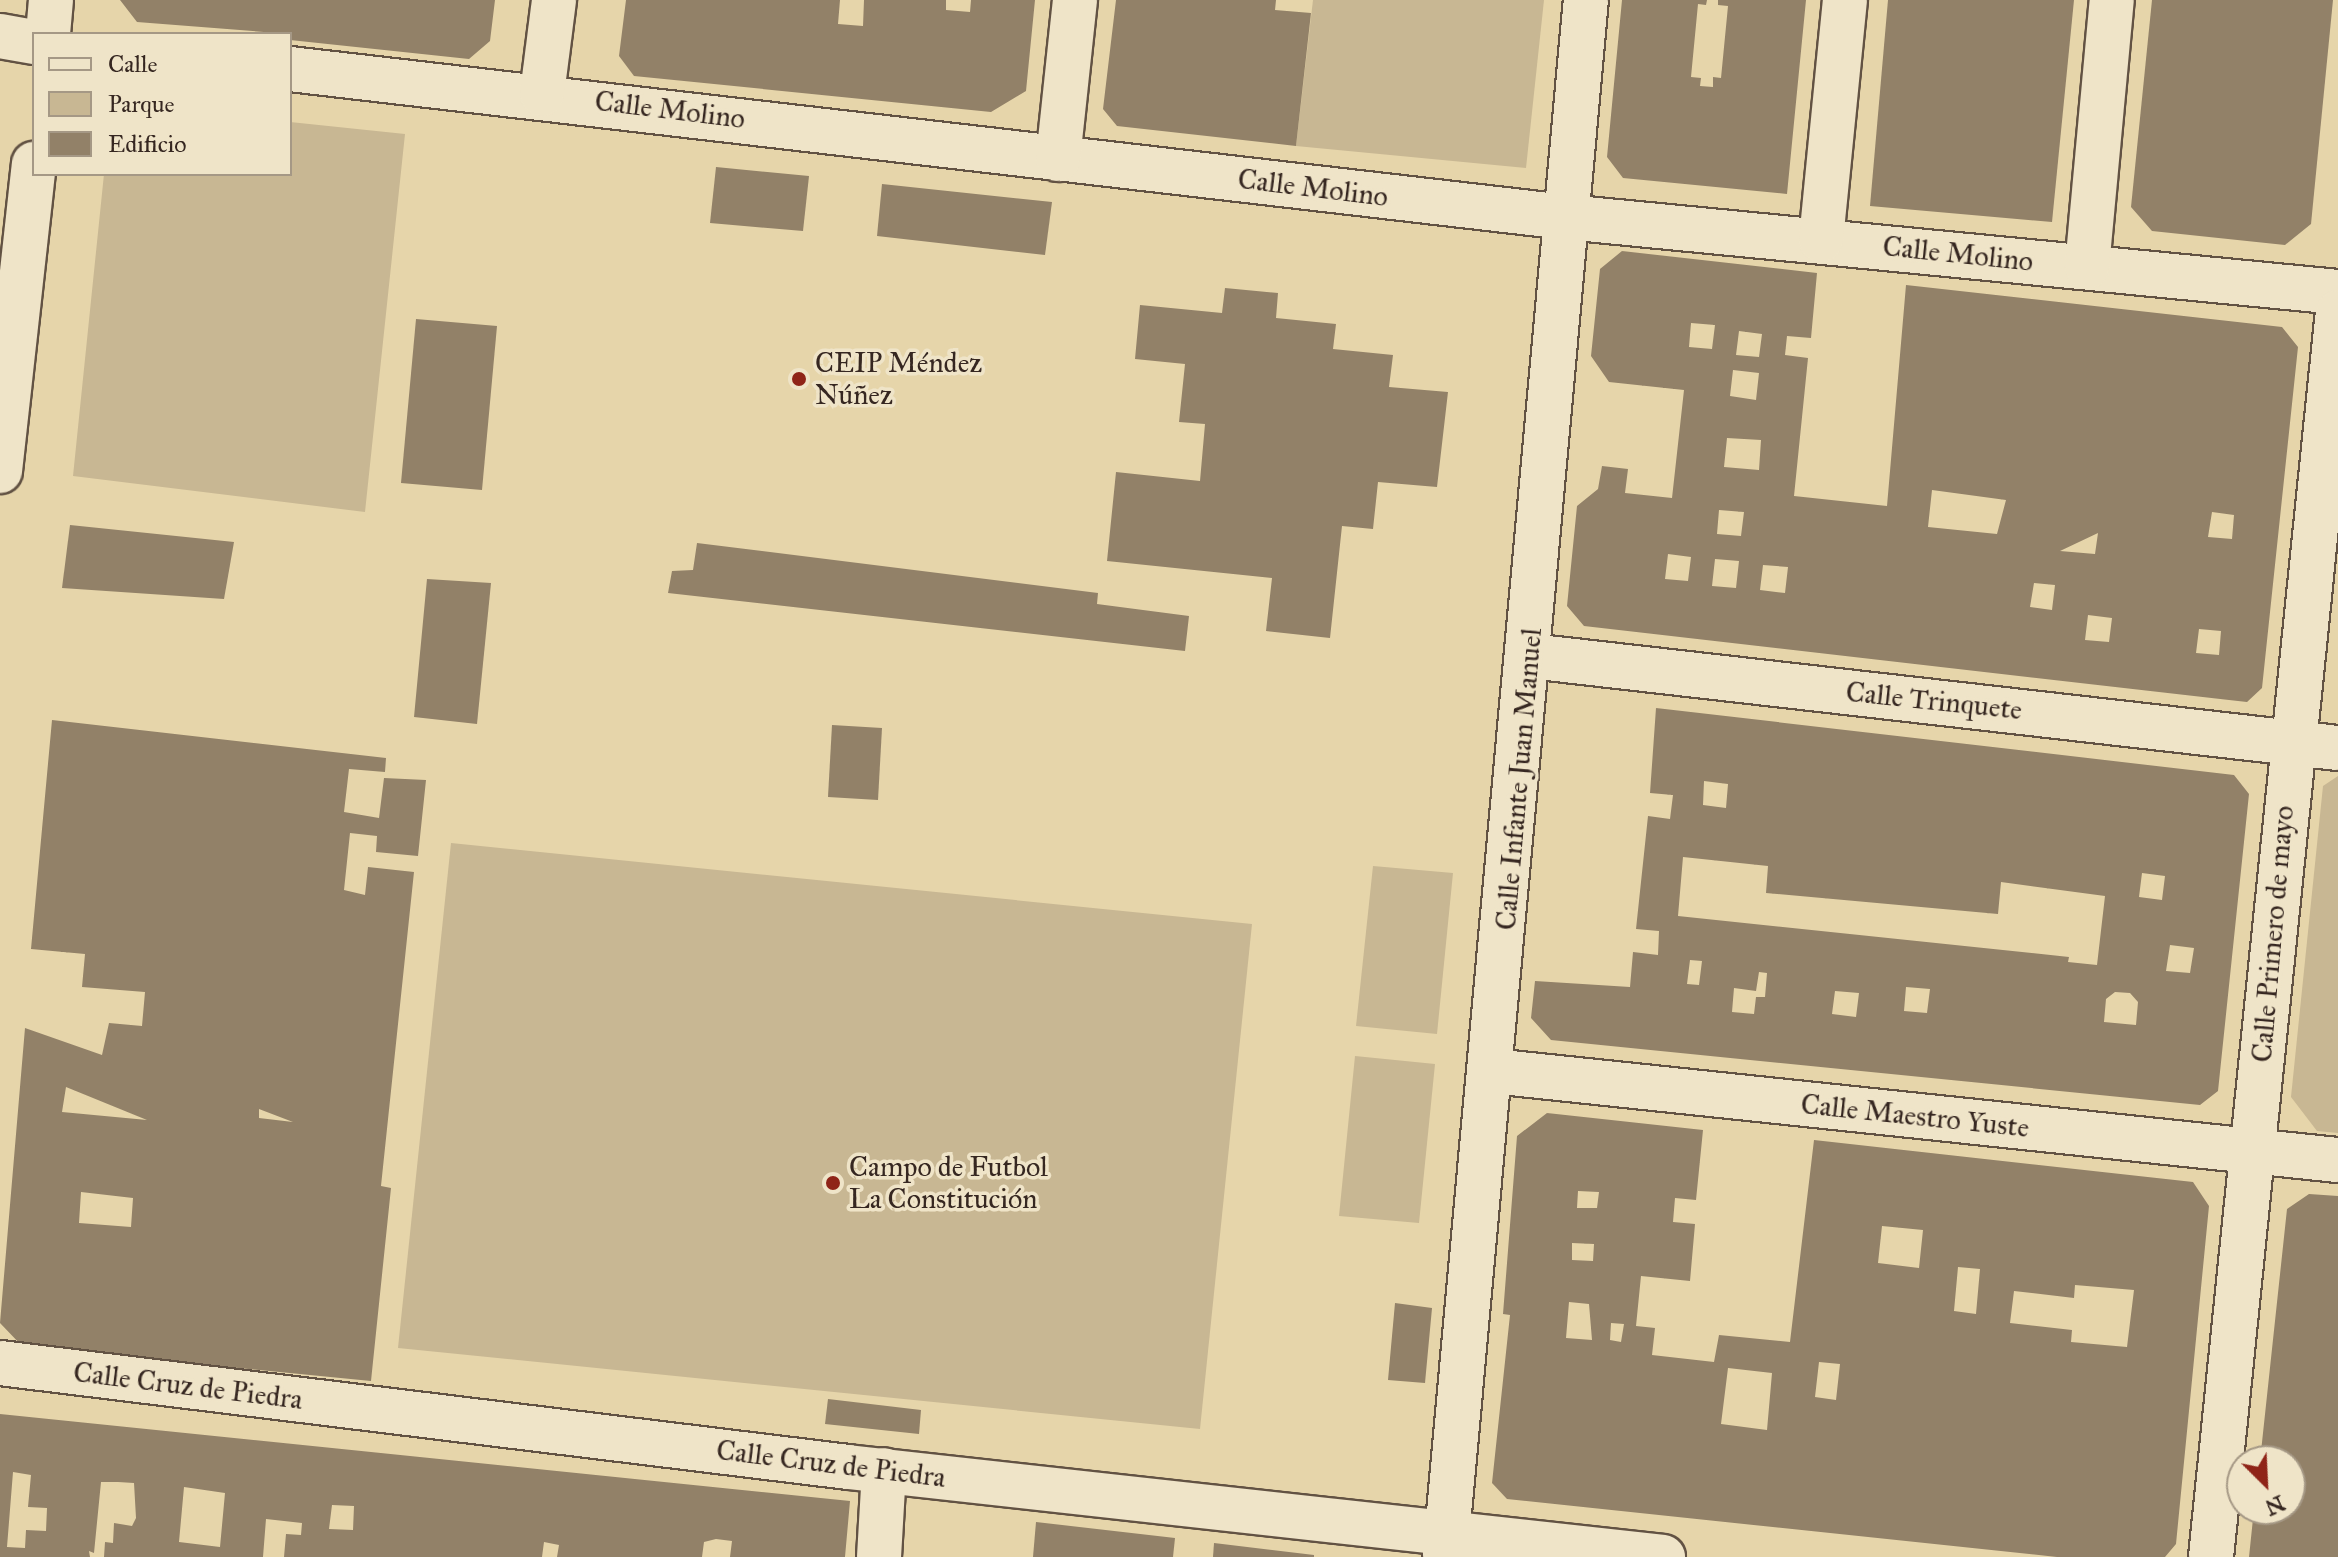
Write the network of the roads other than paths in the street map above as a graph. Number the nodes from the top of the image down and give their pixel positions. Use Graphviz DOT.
graph roads {
  1 [pos="51,0"];
  2 [pos="554,0"];
  3 [pos="1075,0"];
  4 [pos="1586,0"];
  5 [pos="1845,0"];
  6 [pos="2112,0"];
  7 [pos="48,32"];
  8 [pos="0,36"];
  9 [pos="32,42"];
  10 [pos="292,69"];
  11 [pos="542,94"];
  12 [pos="1058,159"];
  13 [pos="33,176"];
  14 [pos="1566,217"];
  15 [pos="1821,240"];
  16 [pos="2087,267"];
  17 [pos="2338,292"];
  18 [pos="2338,312"];
  19 [pos="0,471"];
  20 [pos="1530,656"];
  21 [pos="2291,742"];
  22 [pos="2338,748"];
  23 [pos="1492,1071"];
  24 [pos="2254,1151"];
  25 [pos="2338,1160"];
  26 [pos="0,1363"];
  27 [pos="884,1470"];
  28 [pos="1446,1545"];
  29 [pos="879,1557"];
  30 [pos="1663,1557"];
  31 [pos="2211,1557"];
  1 -- 7 [label="street"];
  2 -- 11 [label="street"];
  3 -- 12 [label="street"];
  4 -- 14 [label="street, Calle Infante Juan Manuel"];
  5 -- 15 [label="street"];
  6 -- 16 [label="street"];
  8 -- 9 [label="street"];
  10 -- 11 [label="street, Calle Molino"];
  11 -- 12 [label="street, Calle Molino"];
  12 -- 14 [label="street, Calle Molino"];
  13 -- 19 [label="street"];
  14 -- 15 [label="street, Calle Molino"];
  14 -- 20 [label="street, Calle Infante Juan Manuel"];
  15 -- 16 [label="street, Calle Molino"];
  16 -- 17 [label="street, Calle Molino"];
  18 -- 21 [label="street, Calle Primero de mayo"];
  20 -- 21 [label="street, Calle Trinquete"];
  20 -- 23 [label="street, Calle Infante Juan Manuel"];
  21 -- 22 [label="street, Calle Trinquete"];
  21 -- 24 [label="street, Calle Primero de mayo"];
  23 -- 24 [label="street, Calle Maestro Yuste"];
  23 -- 28 [label="street, Calle Infante Juan Manuel"];
  24 -- 25 [label="street, Calle Maestro Yuste"];
  24 -- 31 [label="street, Calle Primero de mayo"];
  26 -- 27 [label="street, Calle Cruz de Piedra"];
  27 -- 28 [label="street, Calle Cruz de Piedra"];
  27 -- 29 [label="street"];
  28 -- 30 [label="street, Calle Cruz de Piedra"];
}
